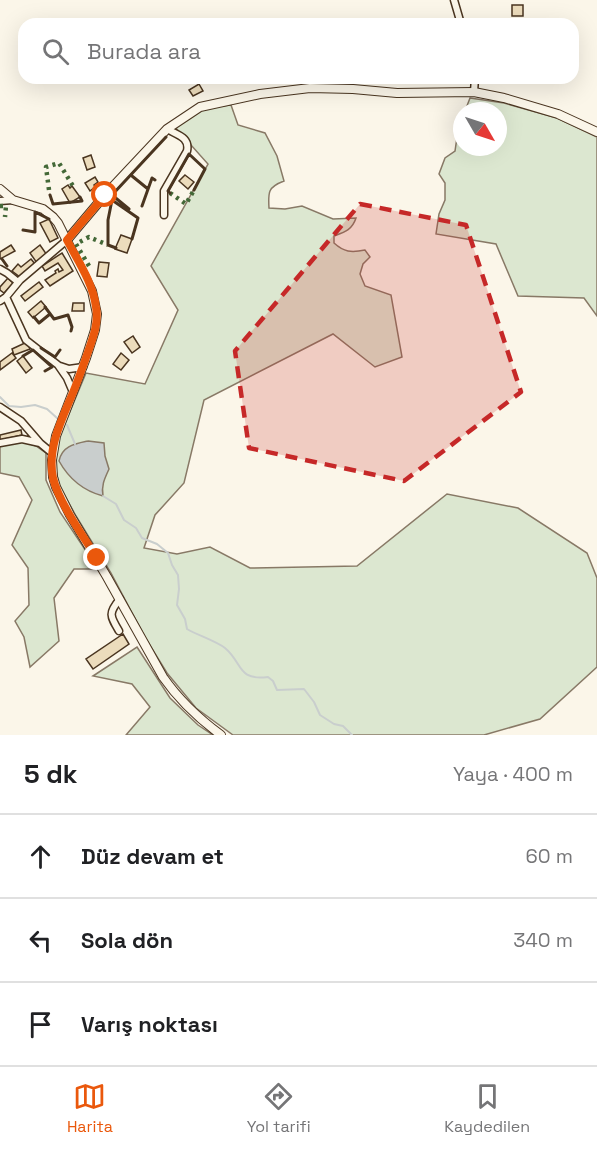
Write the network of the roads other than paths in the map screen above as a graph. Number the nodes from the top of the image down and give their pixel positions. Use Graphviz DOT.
graph roads {
  1 [pos="454,0"];
  2 [pos="459,18"];
  3 [pos="475,84"];
  4 [pos="474,92"];
  5 [pos="167,129"];
  6 [pos="597,132"];
  7 [pos="0,189"];
  8 [pos="14,200"];
  9 [pos="0,201"];
  10 [pos="164,215"];
  11 [pos="67,240"];
  12 [pos="0,269"];
  13 [pos="18,282"];
  14 [pos="3,299"];
  15 [pos="58,365"];
  16 [pos="83,367"];
  17 [pos="74,392"];
  18 [pos="0,407"];
  19 [pos="0,442"];
  20 [pos="40,443"];
  21 [pos="52,453"];
  22 [pos="120,599"];
  23 [pos="119,631"];
  24 [pos="221,735"];
  1 -- 2 [label="street"];
  3 -- 4 [label="street"];
  4 -- 5 [label="street"];
  4 -- 6 [label="street"];
  5 -- 10 [label="street"];
  5 -- 11 [label="street"];
  7 -- 8 [label="street"];
  8 -- 9 [label="street"];
  8 -- 11 [label="street"];
  11 -- 13 [label="street"];
  11 -- 16 [label="street"];
  12 -- 13 [label="street"];
  13 -- 14 [label="street"];
  14 -- 15 [label="street"];
  15 -- 16 [label="street"];
  15 -- 17 [label="street"];
  16 -- 17 [label="street"];
  17 -- 21 [label="street"];
  18 -- 20 [label="street"];
  19 -- 20 [label="street"];
  20 -- 21 [label="street"];
  21 -- 22 [label="street"];
  22 -- 23 [label="street"];
  22 -- 24 [label="street"];
}
